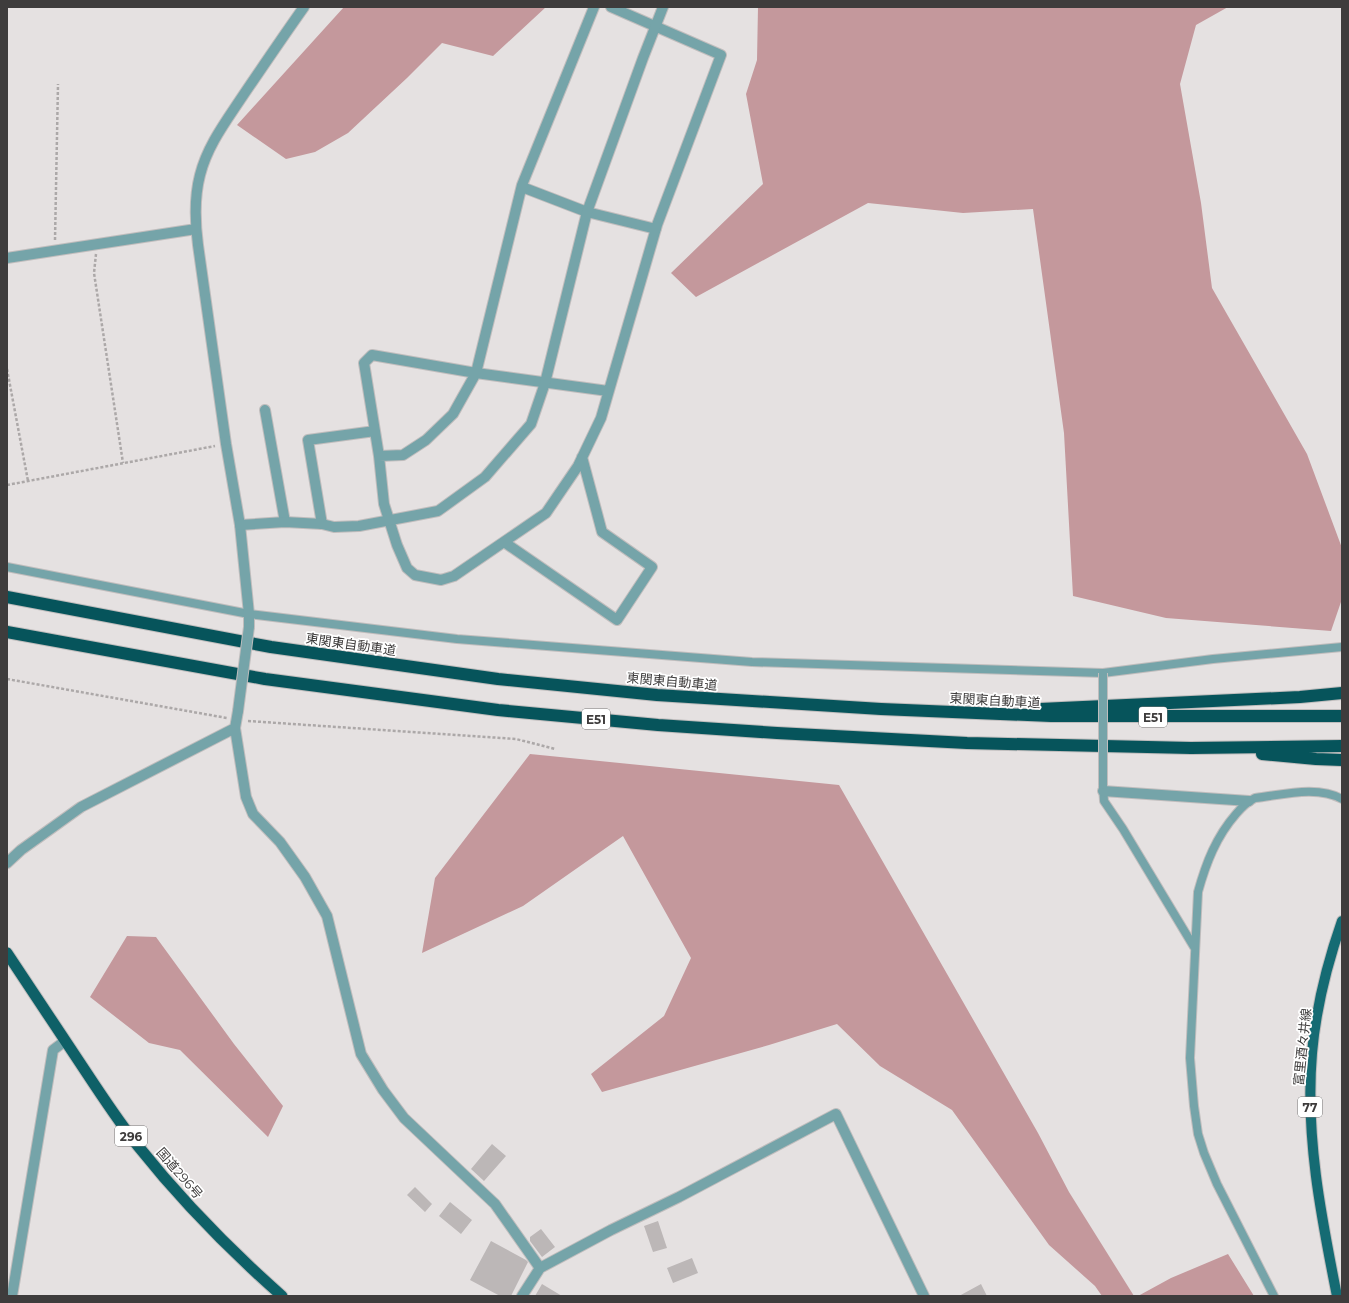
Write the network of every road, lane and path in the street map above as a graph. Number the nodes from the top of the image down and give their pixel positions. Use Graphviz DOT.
graph roads {
  1 [pos="304,7"];
  2 [pos="594,7"];
  3 [pos="611,7"];
  4 [pos="663,7"];
  5 [pos="655,26"];
  6 [pos="58,84"];
  7 [pos="522,187"];
  8 [pos="587,212"];
  9 [pos="196,228"];
  10 [pos="656,229"];
  11 [pos="98,244"];
  12 [pos="54,250"];
  13 [pos="7,258"];
  14 [pos="7,369"];
  15 [pos="476,373"];
  16 [pos="545,383"];
  17 [pos="608,391"];
  18 [pos="265,410"];
  19 [pos="375,431"];
  20 [pos="226,444"];
  21 [pos="379,456"];
  22 [pos="582,457"];
  23 [pos="123,463"];
  24 [pos="28,481"];
  25 [pos="7,485"];
  26 [pos="389,521"];
  27 [pos="285,522"];
  28 [pos="322,524"];
  29 [pos="240,526"];
  30 [pos="504,542"];
  31 [pos="7,567"];
  32 [pos="7,597"];
  33 [pos="249,614"];
  34 [pos="7,632"];
  35 [pos="1342,647"];
  36 [pos="1103,673"];
  37 [pos="7,679"];
  38 [pos="1342,693"];
  39 [pos="965,713"];
  40 [pos="1342,716"];
  41 [pos="237,720"];
  42 [pos="1342,746"];
  43 [pos="1191,748"];
  44 [pos="554,749"];
  45 [pos="1342,760"];
  46 [pos="1103,788"];
  47 [pos="1342,799"];
  48 [pos="1249,801"];
  49 [pos="7,863"];
  50 [pos="1342,921"];
  51 [pos="1195,947"];
  52 [pos="7,953"];
  53 [pos="65,1041"];
  54 [pos="540,1268"];
  55 [pos="12,1296"];
  56 [pos="282,1296"];
  57 [pos="522,1296"];
  58 [pos="924,1296"];
  59 [pos="1274,1296"];
  60 [pos="1337,1296"];
  1 -- 9 [label="street"];
  2 -- 7 [label="street"];
  3 -- 5 [label="street"];
  4 -- 5 [label="street"];
  5 -- 8 [label="street"];
  5 -- 10 [label="street"];
  6 -- 12 [label="path"];
  7 -- 8 [label="street"];
  7 -- 15 [label="street"];
  8 -- 10 [label="street"];
  8 -- 16 [label="street"];
  9 -- 11 [label="street"];
  9 -- 20 [label="street"];
  10 -- 17 [label="street"];
  11 -- 12 [label="street"];
  11 -- 23 [label="path"];
  12 -- 13 [label="street"];
  14 -- 24 [label="path"];
  15 -- 16 [label="street"];
  15 -- 19 [label="street"];
  15 -- 21 [label="street"];
  16 -- 17 [label="street"];
  16 -- 26 [label="street"];
  17 -- 22 [label="street"];
  18 -- 27 [label="street"];
  19 -- 21 [label="street"];
  19 -- 28 [label="street"];
  20 -- 23 [label="path"];
  20 -- 29 [label="street"];
  21 -- 26 [label="street"];
  22 -- 30 [label="street"];
  22 -- 30 [label="street"];
  23 -- 24 [label="path"];
  24 -- 25 [label="path"];
  26 -- 28 [label="street"];
  26 -- 30 [label="street"];
  27 -- 28 [label="street"];
  27 -- 29 [label="street"];
  29 -- 33 [label="street"];
  31 -- 33 [label="lane"];
  32 -- 39 [label="highway, 東関東自動車道 / E51"];
  33 -- 36 [label="lane"];
  33 -- 41 [label="street, bridge"];
  34 -- 43 [label="highway, E51"];
  35 -- 36 [label="lane"];
  36 -- 46 [label="lane, bridge"];
  37 -- 41 [label="path"];
  38 -- 39 [label="highway"];
  39 -- 40 [label="highway, 東関東自動車道 / E51"];
  41 -- 44 [label="path"];
  41 -- 49 [label="street"];
  41 -- 54 [label="street"];
  42 -- 43 [label="highway, E51"];
  43 -- 45 [label="highway"];
  46 -- 48 [label="street"];
  46 -- 51 [label="lane"];
  47 -- 48 [label="lane"];
  48 -- 51 [label="lane"];
  50 -- 60 [label="main road, 富里酒々井線 / 77"];
  51 -- 59 [label="lane"];
  52 -- 53 [label="highway, 国道296号 / 296"];
  53 -- 55 [label="street"];
  53 -- 56 [label="highway, 国道296号 / 296"];
  54 -- 57 [label="street"];
  54 -- 58 [label="street"];
}
